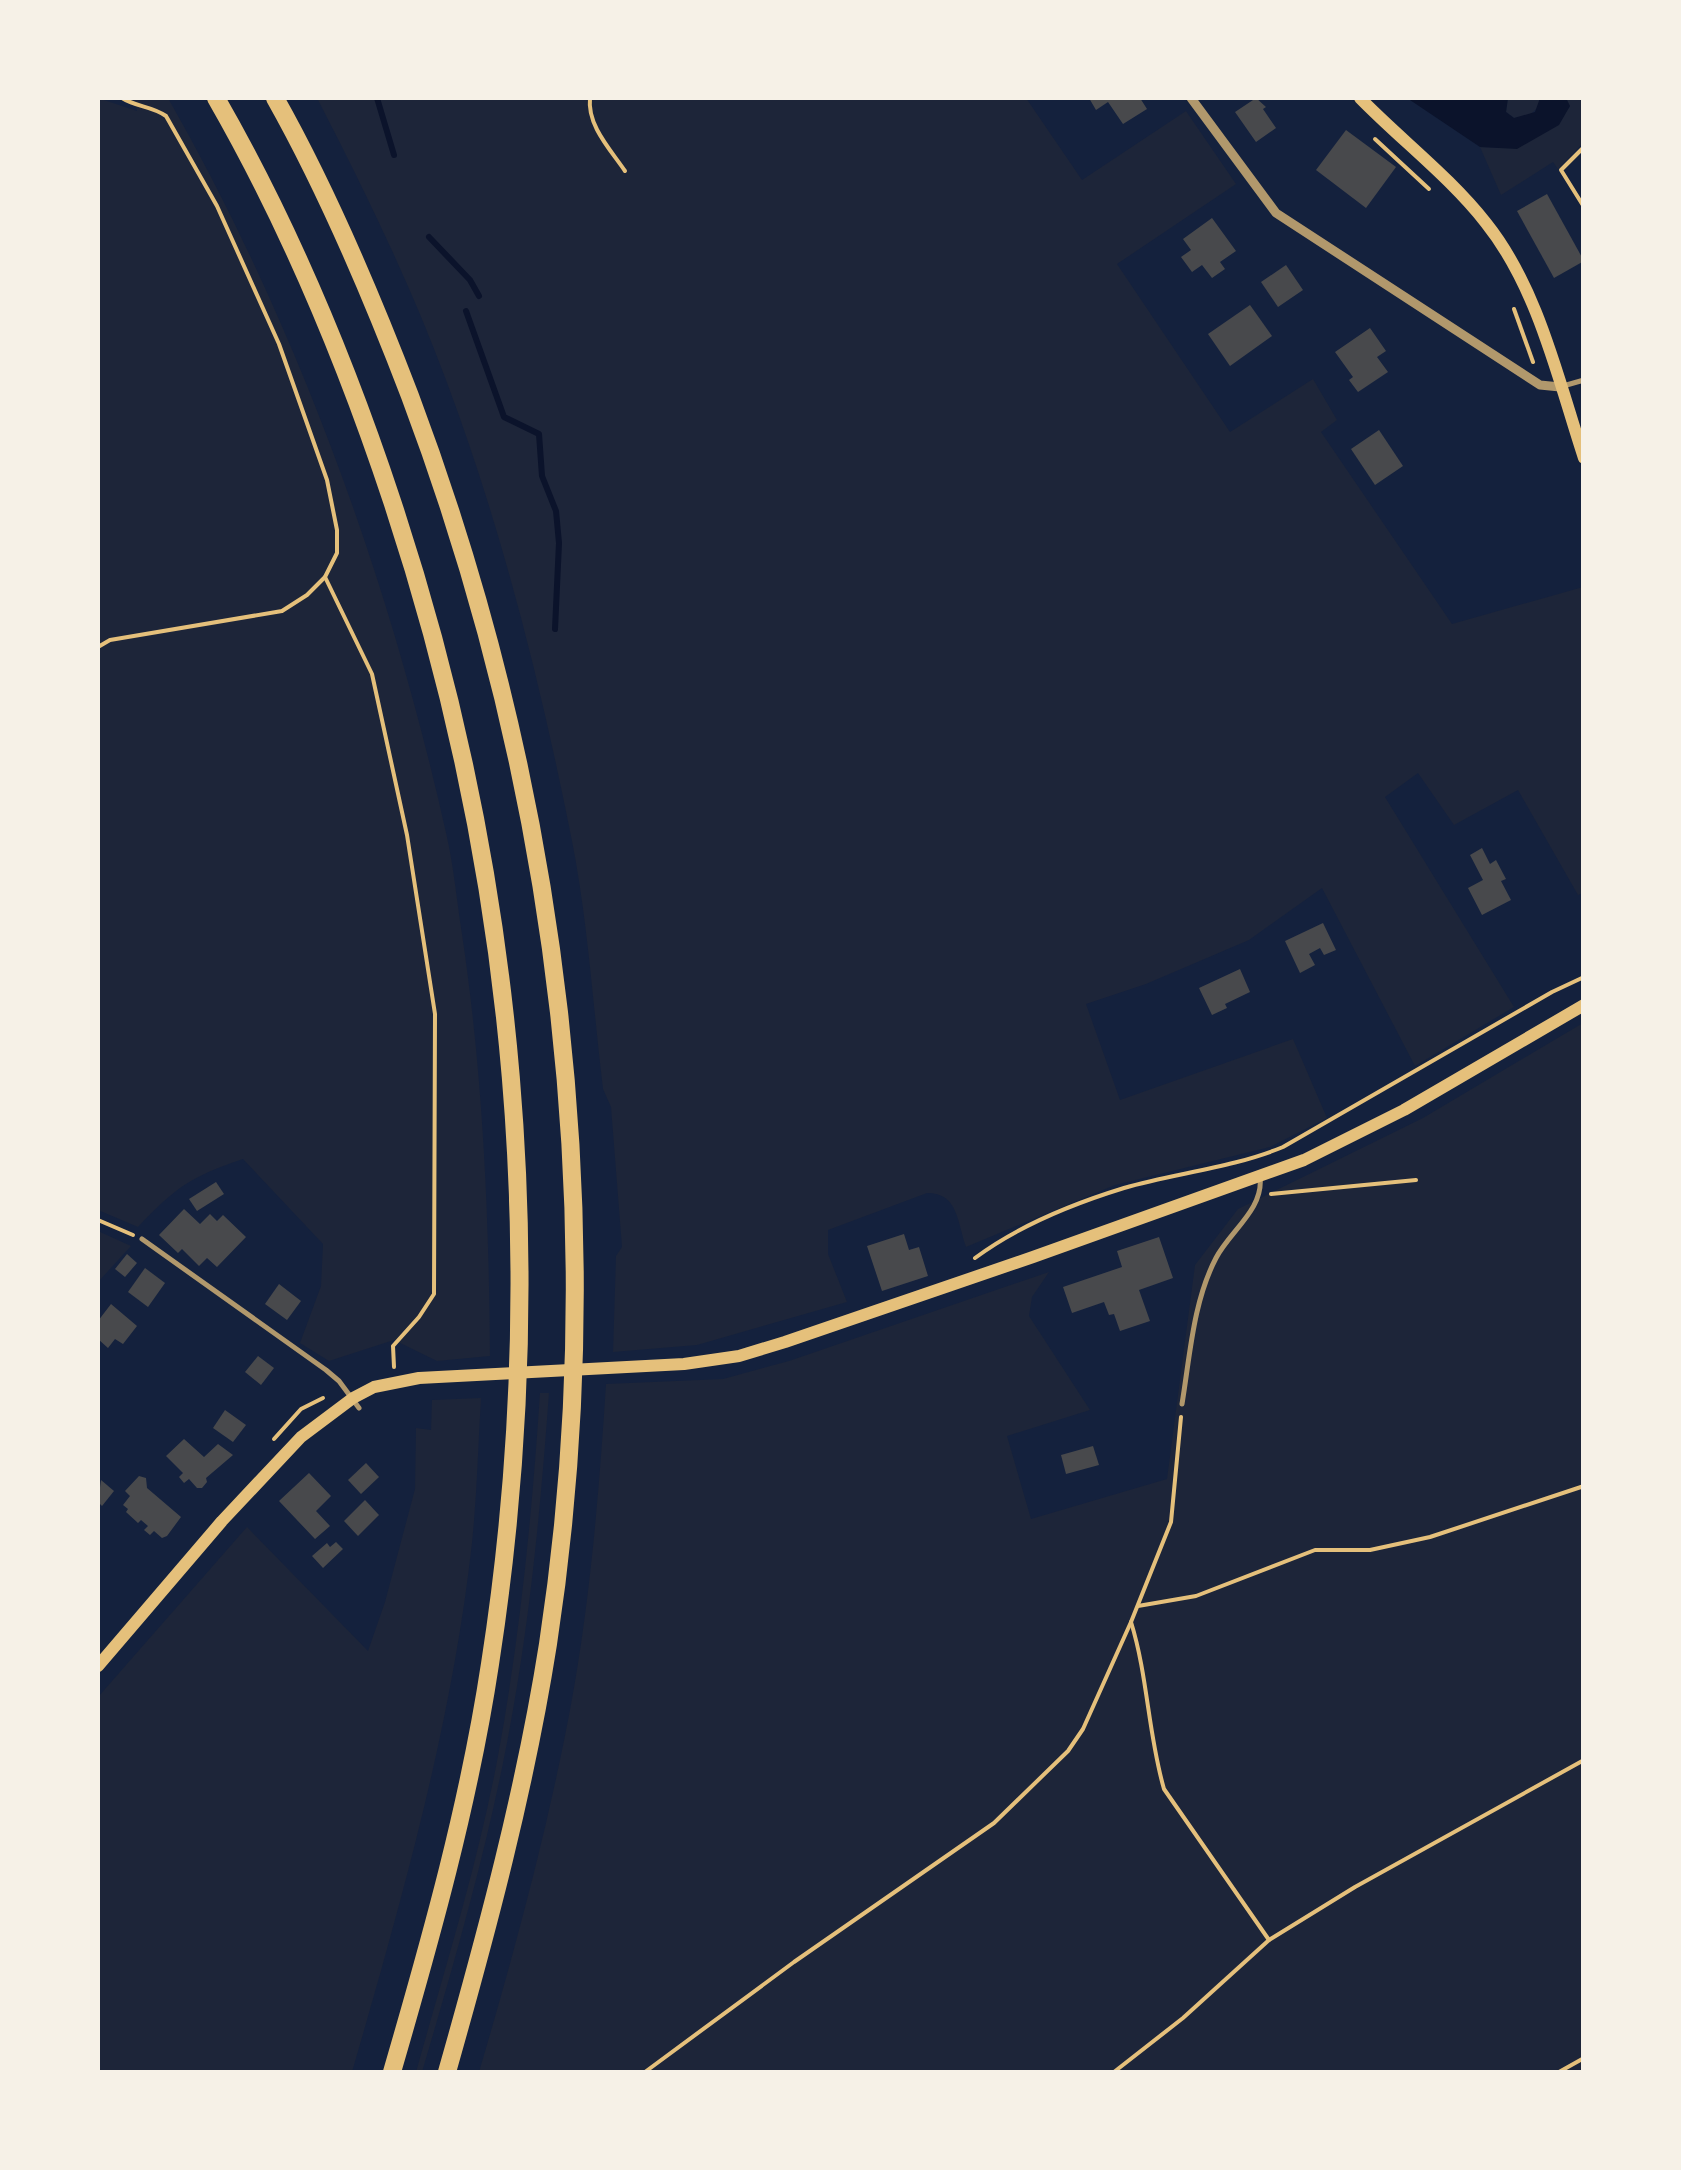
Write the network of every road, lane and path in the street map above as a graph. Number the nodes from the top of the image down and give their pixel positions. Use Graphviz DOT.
graph roads {
  1 [pos="122,98"];
  2 [pos="216,98"];
  3 [pos="275,98"];
  4 [pos="590,98"];
  5 [pos="1191,98"];
  6 [pos="1360,98"];
  7 [pos="1375,139"];
  8 [pos="1584,147"];
  9 [pos="625,171"];
  10 [pos="1440,198"];
  11 [pos="1584,207"];
  12 [pos="1514,308"];
  13 [pos="1584,380"];
  14 [pos="1540,385"];
  15 [pos="1560,387"];
  16 [pos="1584,458"];
  17 [pos="324,576"];
  18 [pos="98,647"];
  19 [pos="1584,977"];
  20 [pos="1584,1005"];
  21 [pos="1260,1177"];
  22 [pos="1416,1180"];
  23 [pos="1260,1195"];
  24 [pos="98,1220"];
  25 [pos="142,1239"];
  26 [pos="972,1260"];
  27 [pos="395,1381"];
  28 [pos="356,1403"];
  29 [pos="1182,1404"];
  30 [pos="1584,1486"];
  31 [pos="1138,1606"];
  32 [pos="1132,1622"];
  33 [pos="98,1666"];
  34 [pos="1584,1760"];
  35 [pos="1269,1940"];
  36 [pos="1584,2058"];
  37 [pos="392,2072"];
  38 [pos="447,2072"];
  39 [pos="645,2072"];
  40 [pos="1114,2072"];
  41 [pos="1559,2072"];
  1 -- 17 [label="path"];
  2 -- 37 [label="highway"];
  3 -- 38 [label="highway"];
  4 -- 9 [label="path"];
  5 -- 14 [label="street"];
  6 -- 15 [label="main road"];
  7 -- 10 [label="path"];
  8 -- 11 [label="path"];
  12 -- 14 [label="path"];
  13 -- 15 [label="lane"];
  14 -- 15 [label="street"];
  15 -- 16 [label="main road"];
  17 -- 18 [label="path"];
  17 -- 27 [label="path"];
  19 -- 26 [label="path"];
  20 -- 21 [label="main road"];
  21 -- 23 [label="lane"];
  21 -- 27 [label="main road"];
  22 -- 23 [label="path"];
  23 -- 29 [label="lane"];
  24 -- 25 [label="path"];
  25 -- 28 [label="lane"];
  27 -- 28 [label="main road"];
  28 -- 33 [label="main road"];
  29 -- 31 [label="path"];
  30 -- 31 [label="path"];
  31 -- 32 [label="path"];
  32 -- 35 [label="path"];
  32 -- 39 [label="path"];
  34 -- 35 [label="path"];
  35 -- 40 [label="path"];
  36 -- 41 [label="path"];
}
